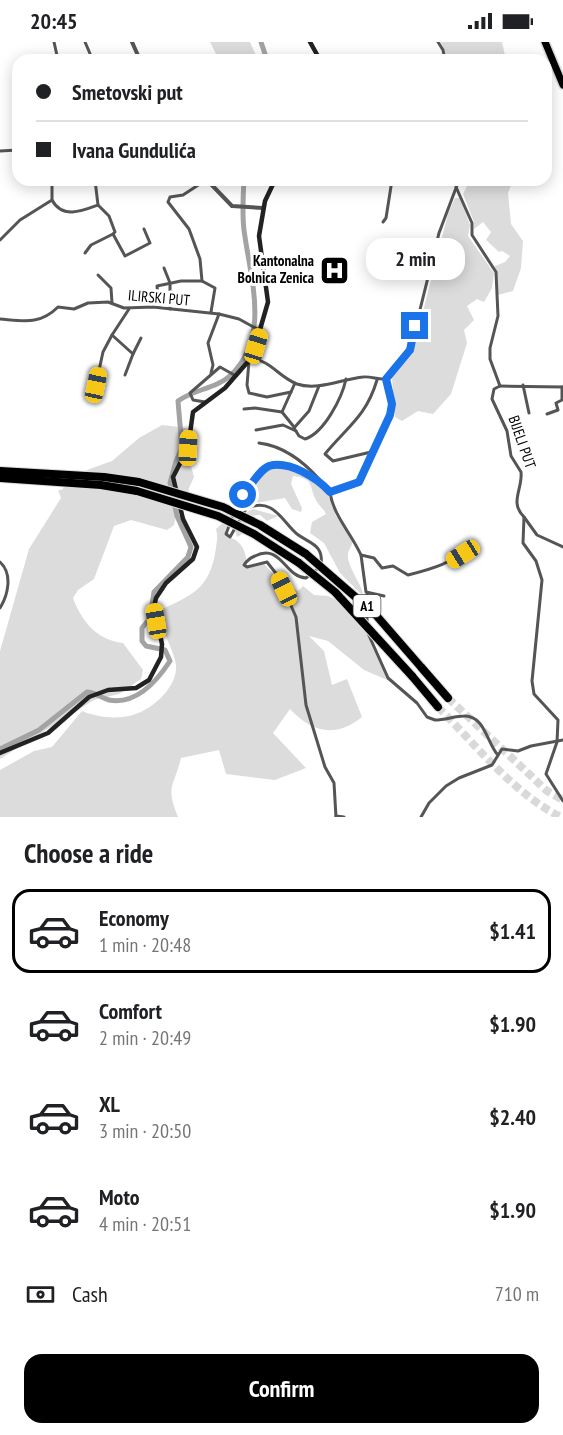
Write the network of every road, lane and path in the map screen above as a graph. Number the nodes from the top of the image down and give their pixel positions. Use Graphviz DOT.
graph roads {
  1 [pos="552,60"];
  2 [pos="563,85"];
  3 [pos="52,186"];
  4 [pos="96,186"];
  5 [pos="197,186"];
  6 [pos="212,186"];
  7 [pos="272,186"];
  8 [pos="391,186"];
  9 [pos="456,186"];
  10 [pos="267,194"];
  11 [pos="52,200"];
  12 [pos="98,205"];
  13 [pos="256,206"];
  14 [pos="263,208"];
  15 [pos="382,222"];
  16 [pos="144,229"];
  17 [pos="113,234"];
  18 [pos="0,240"];
  19 [pos="85,253"];
  20 [pos="164,268"];
  21 [pos="98,275"];
  22 [pos="202,281"];
  23 [pos="170,283"];
  24 [pos="170,298"];
  25 [pos="112,303"];
  26 [pos="129,309"];
  27 [pos="170,309"];
  28 [pos="211,313"];
  29 [pos="219,314"];
  30 [pos="0,319"];
  31 [pos="259,330"];
  32 [pos="112,335"];
  33 [pos="141,338"];
  34 [pos="133,354"];
  35 [pos="250,360"];
  36 [pos="211,374"];
  37 [pos="234,374"];
  38 [pos="125,375"];
  39 [pos="346,379"];
  40 [pos="377,379"];
  41 [pos="386,379"];
  42 [pos="295,383"];
  43 [pos="523,385"];
  44 [pos="319,386"];
  45 [pos="500,386"];
  46 [pos="563,387"];
  47 [pos="291,392"];
  48 [pos="94,393"];
  49 [pos="206,402"];
  50 [pos="243,409"];
  51 [pos="282,412"];
  52 [pos="529,413"];
  53 [pos="547,414"];
  54 [pos="256,430"];
  55 [pos="295,430"];
  56 [pos="260,443"];
  57 [pos="371,452"];
  58 [pos="0,471"];
  59 [pos="0,478"];
  60 [pos="320,482"];
  61 [pos="138,486"];
  62 [pos="330,492"];
  63 [pos="524,517"];
  64 [pos="472,544"];
  65 [pos="563,547"];
  66 [pos="361,555"];
  67 [pos="0,562"];
  68 [pos="367,594"];
  69 [pos="384,596"];
  70 [pos="0,608"];
  71 [pos="448,698"];
  72 [pos="438,707"];
  73 [pos="563,740"];
  74 [pos="557,742"];
  75 [pos="0,753"];
  76 [pos="498,754"];
  77 [pos="563,801"];
  78 [pos="336,816"];
  79 [pos="344,817"];
  80 [pos="421,817"];
  1 -- 2 [label="highway"];
  3 -- 11 [label="street"];
  4 -- 12 [label="street"];
  5 -- 22 [label="street"];
  6 -- 13 [label="street"];
  7 -- 10 [label="main road"];
  8 -- 15 [label="street"];
  9 -- 41 [label="street"];
  9 -- 45 [label="street, BIJELI PUT"];
  10 -- 13 [label="street"];
  10 -- 14 [label="main road"];
  11 -- 12 [label="street"];
  11 -- 18 [label="street"];
  12 -- 17 [label="street"];
  13 -- 14 [label="street"];
  14 -- 31 [label="main road"];
  16 -- 17 [label="street"];
  17 -- 19 [label="street"];
  20 -- 23 [label="street"];
  21 -- 25 [label="street"];
  22 -- 23 [label="street"];
  22 -- 28 [label="street"];
  23 -- 24 [label="street"];
  23 -- 24 [label="street"];
  24 -- 27 [label="street"];
  25 -- 26 [label="street, ILIRSKI PUT"];
  25 -- 30 [label="street, ILIRSKI PUT"];
  26 -- 27 [label="street, ILIRSKI PUT"];
  26 -- 32 [label="street"];
  27 -- 28 [label="street, ILIRSKI PUT"];
  28 -- 29 [label="street, ILIRSKI PUT"];
  29 -- 31 [label="street, ILIRSKI PUT"];
  29 -- 36 [label="street"];
  31 -- 35 [label="main road"];
  32 -- 34 [label="street"];
  32 -- 48 [label="street"];
  33 -- 34 [label="street"];
  34 -- 38 [label="street"];
  35 -- 37 [label="main road"];
  35 -- 42 [label="street"];
  35 -- 47 [label="street"];
  36 -- 37 [label="street"];
  36 -- 49 [label="street"];
  37 -- 49 [label="main road"];
  39 -- 40 [label="street"];
  39 -- 44 [label="street"];
  39 -- 55 [label="street"];
  40 -- 41 [label="street"];
  40 -- 57 [label="street"];
  41 -- 57 [label="street"];
  42 -- 44 [label="street"];
  42 -- 47 [label="street"];
  43 -- 45 [label="street"];
  43 -- 46 [label="street"];
  43 -- 52 [label="street"];
  44 -- 55 [label="street"];
  45 -- 63 [label="street, BIJELI PUT"];
  46 -- 53 [label="street"];
  47 -- 51 [label="street"];
  49 -- 75 [label="main road"];
  50 -- 51 [label="street"];
  51 -- 55 [label="street"];
  54 -- 55 [label="street"];
  56 -- 60 [label="street"];
  57 -- 62 [label="street"];
  58 -- 61 [label="highway, A1"];
  59 -- 61 [label="highway, A1"];
  60 -- 62 [label="street"];
  60 -- 78 [label="street"];
  61 -- 71 [label="highway, A1, bridge"];
  61 -- 72 [label="highway, A1, bridge"];
  62 -- 66 [label="street"];
  63 -- 65 [label="street"];
  63 -- 74 [label="street, BIJELI PUT"];
  64 -- 66 [label="street"];
  66 -- 68 [label="street"];
  67 -- 70 [label="street"];
  68 -- 69 [label="street"];
  68 -- 76 [label="street"];
  73 -- 74 [label="street"];
  74 -- 76 [label="street"];
  74 -- 77 [label="street"];
  76 -- 80 [label="street"];
  78 -- 79 [label="street"];
}
